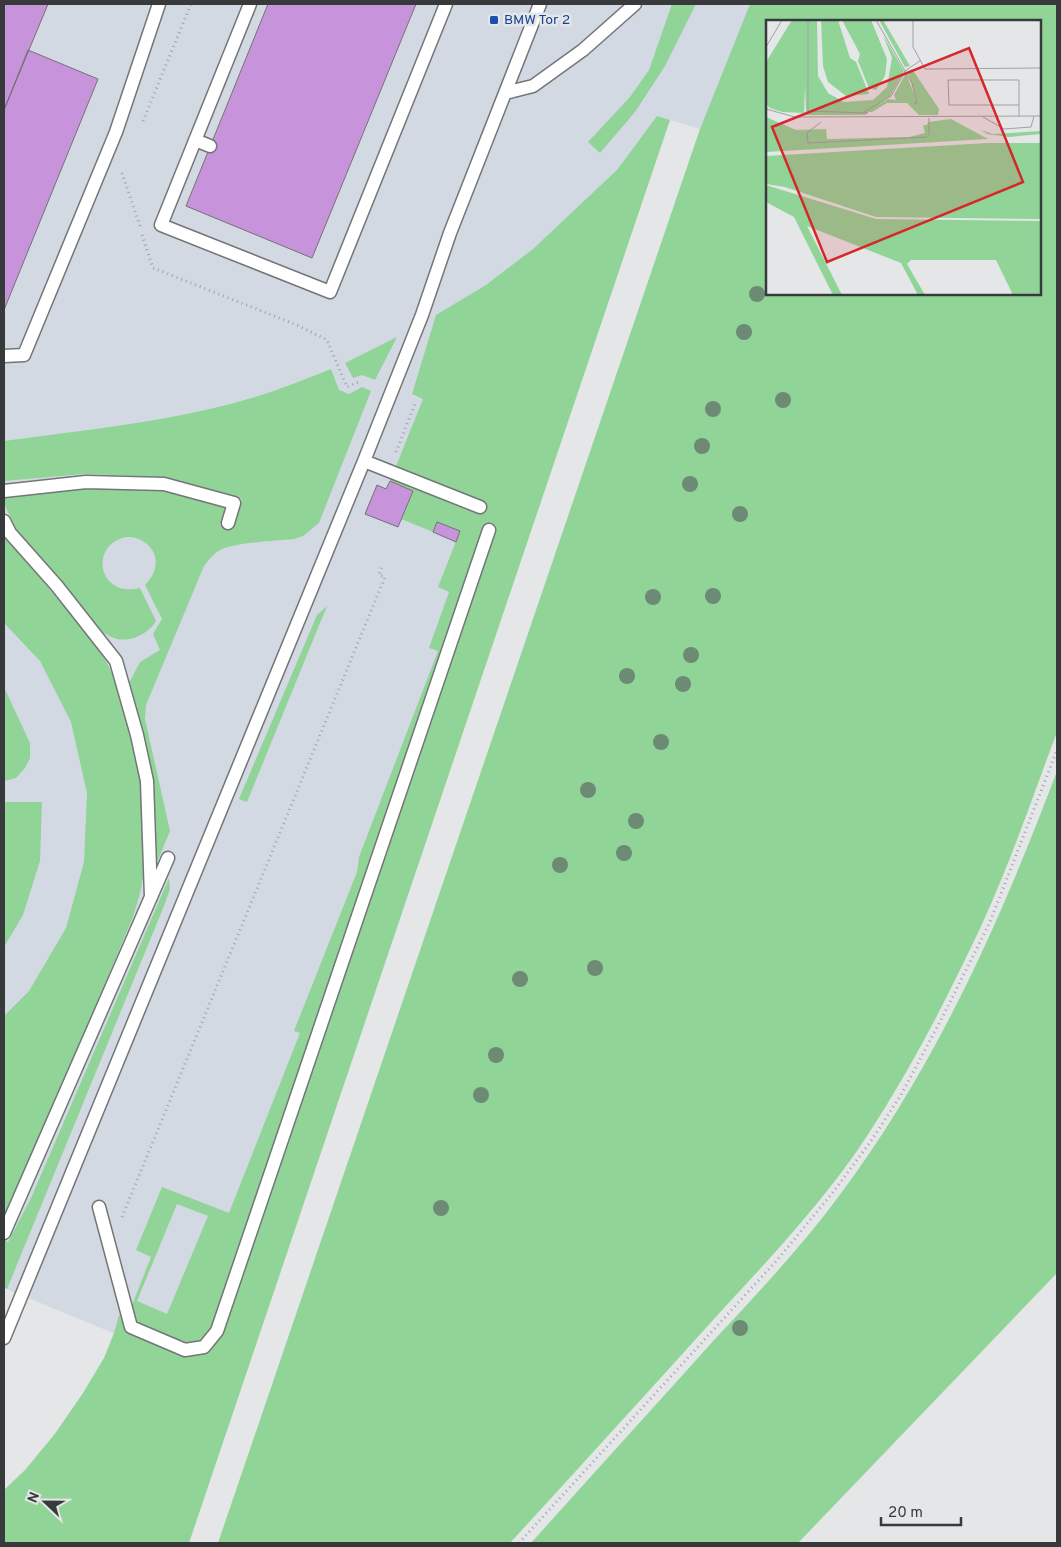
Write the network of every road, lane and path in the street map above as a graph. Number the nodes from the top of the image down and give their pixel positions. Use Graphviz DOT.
graph roads {
  1 [pos="159,4"];
  2 [pos="250,4"];
  3 [pos="446,4"];
  4 [pos="540,4"];
  5 [pos="635,4"];
  6 [pos="505,93"];
  7 [pos="195,140"];
  8 [pos="210,146"];
  9 [pos="4,356"];
  10 [pos="414,404"];
  11 [pos="364,461"];
  12 [pos="388,472"];
  13 [pos="4,490"];
  14 [pos="480,507"];
  15 [pos="4,521"];
  16 [pos="228,523"];
  17 [pos="489,530"];
  18 [pos="382,566"];
  19 [pos="1057,750"];
  20 [pos="168,858"];
  21 [pos="151,897"];
  22 [pos="99,1207"];
  23 [pos="4,1233"];
  24 [pos="110,1246"];
  25 [pos="4,1336"];
  26 [pos="519,1543"];
  1 -- 9 [label="lane"];
  2 -- 7 [label="lane"];
  3 -- 7 [label="lane"];
  4 -- 6 [label="lane"];
  5 -- 6 [label="lane"];
  6 -- 11 [label="lane"];
  7 -- 8 [label="lane"];
  10 -- 12 [label="path"];
  11 -- 12 [label="lane"];
  11 -- 25 [label="lane"];
  12 -- 14 [label="lane"];
  13 -- 16 [label="lane"];
  15 -- 21 [label="lane"];
  17 -- 24 [label="lane"];
  18 -- 24 [label="path"];
  19 -- 26 [label="path"];
  20 -- 21 [label="lane"];
  21 -- 23 [label="lane"];
  22 -- 24 [label="lane"];
}
